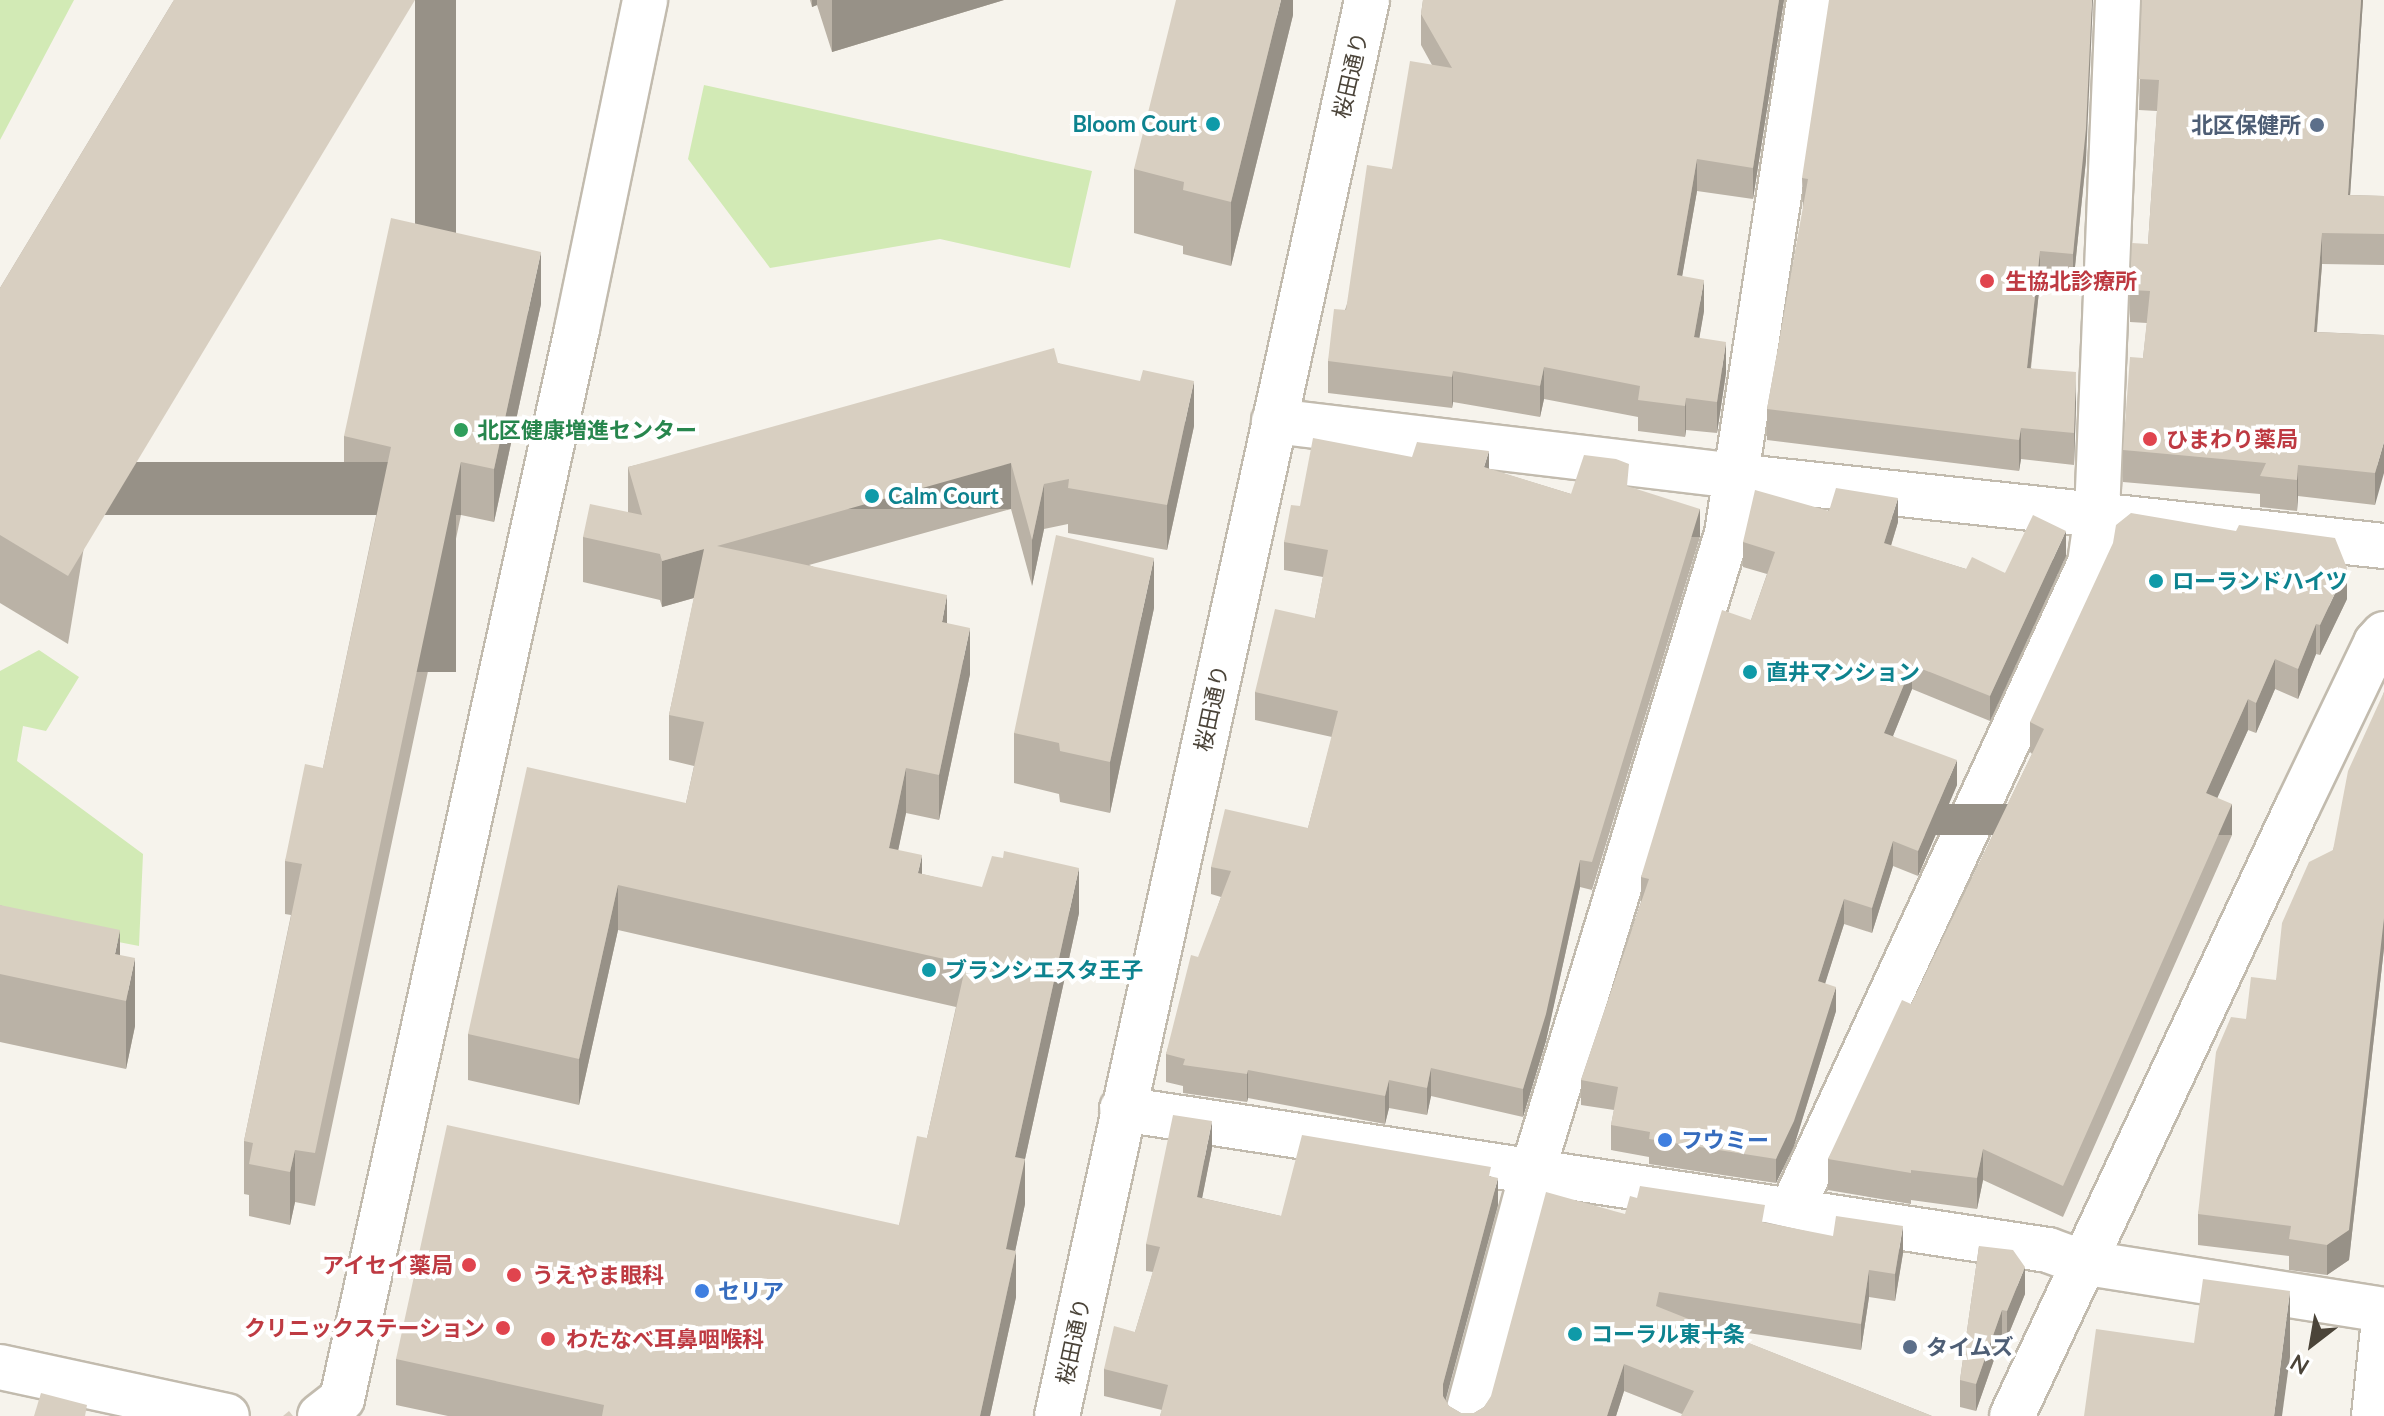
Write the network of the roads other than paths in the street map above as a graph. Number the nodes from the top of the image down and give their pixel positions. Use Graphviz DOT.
graph roads {
  1 [pos="645,0"];
  2 [pos="1367,0"];
  3 [pos="1809,0"];
  4 [pos="2118,0"];
  5 [pos="1274,421"];
  6 [pos="1734,476"];
  7 [pos="2097,514"];
  8 [pos="2384,546"];
  9 [pos="2384,634"];
  10 [pos="1122,1109"];
  11 [pos="1532,1173"];
  12 [pos="1791,1211"];
  13 [pos="2081,1262"];
  14 [pos="2384,1310"];
  15 [pos="2384,1320"];
  16 [pos="0,1367"];
  17 [pos="227,1416"];
  18 [pos="320,1416"];
  19 [pos="1057,1416"];
  20 [pos="1467,1416"];
  21 [pos="2012,1416"];
  22 [pos="2374,1416"];
  1 -- 18 [label="street"];
  2 -- 5 [label="street, 桜田通り"];
  3 -- 6 [label="street"];
  4 -- 7 [label="street"];
  5 -- 6 [label="street"];
  5 -- 10 [label="street, 桜田通り"];
  6 -- 7 [label="street"];
  6 -- 11 [label="street"];
  7 -- 8 [label="street"];
  7 -- 12 [label="street"];
  9 -- 13 [label="street"];
  10 -- 11 [label="street"];
  10 -- 19 [label="street, 桜田通り"];
  11 -- 12 [label="street"];
  11 -- 20 [label="street"];
  12 -- 13 [label="street"];
  13 -- 14 [label="street"];
  13 -- 21 [label="street"];
  15 -- 22 [label="street"];
  16 -- 17 [label="street"];
}
